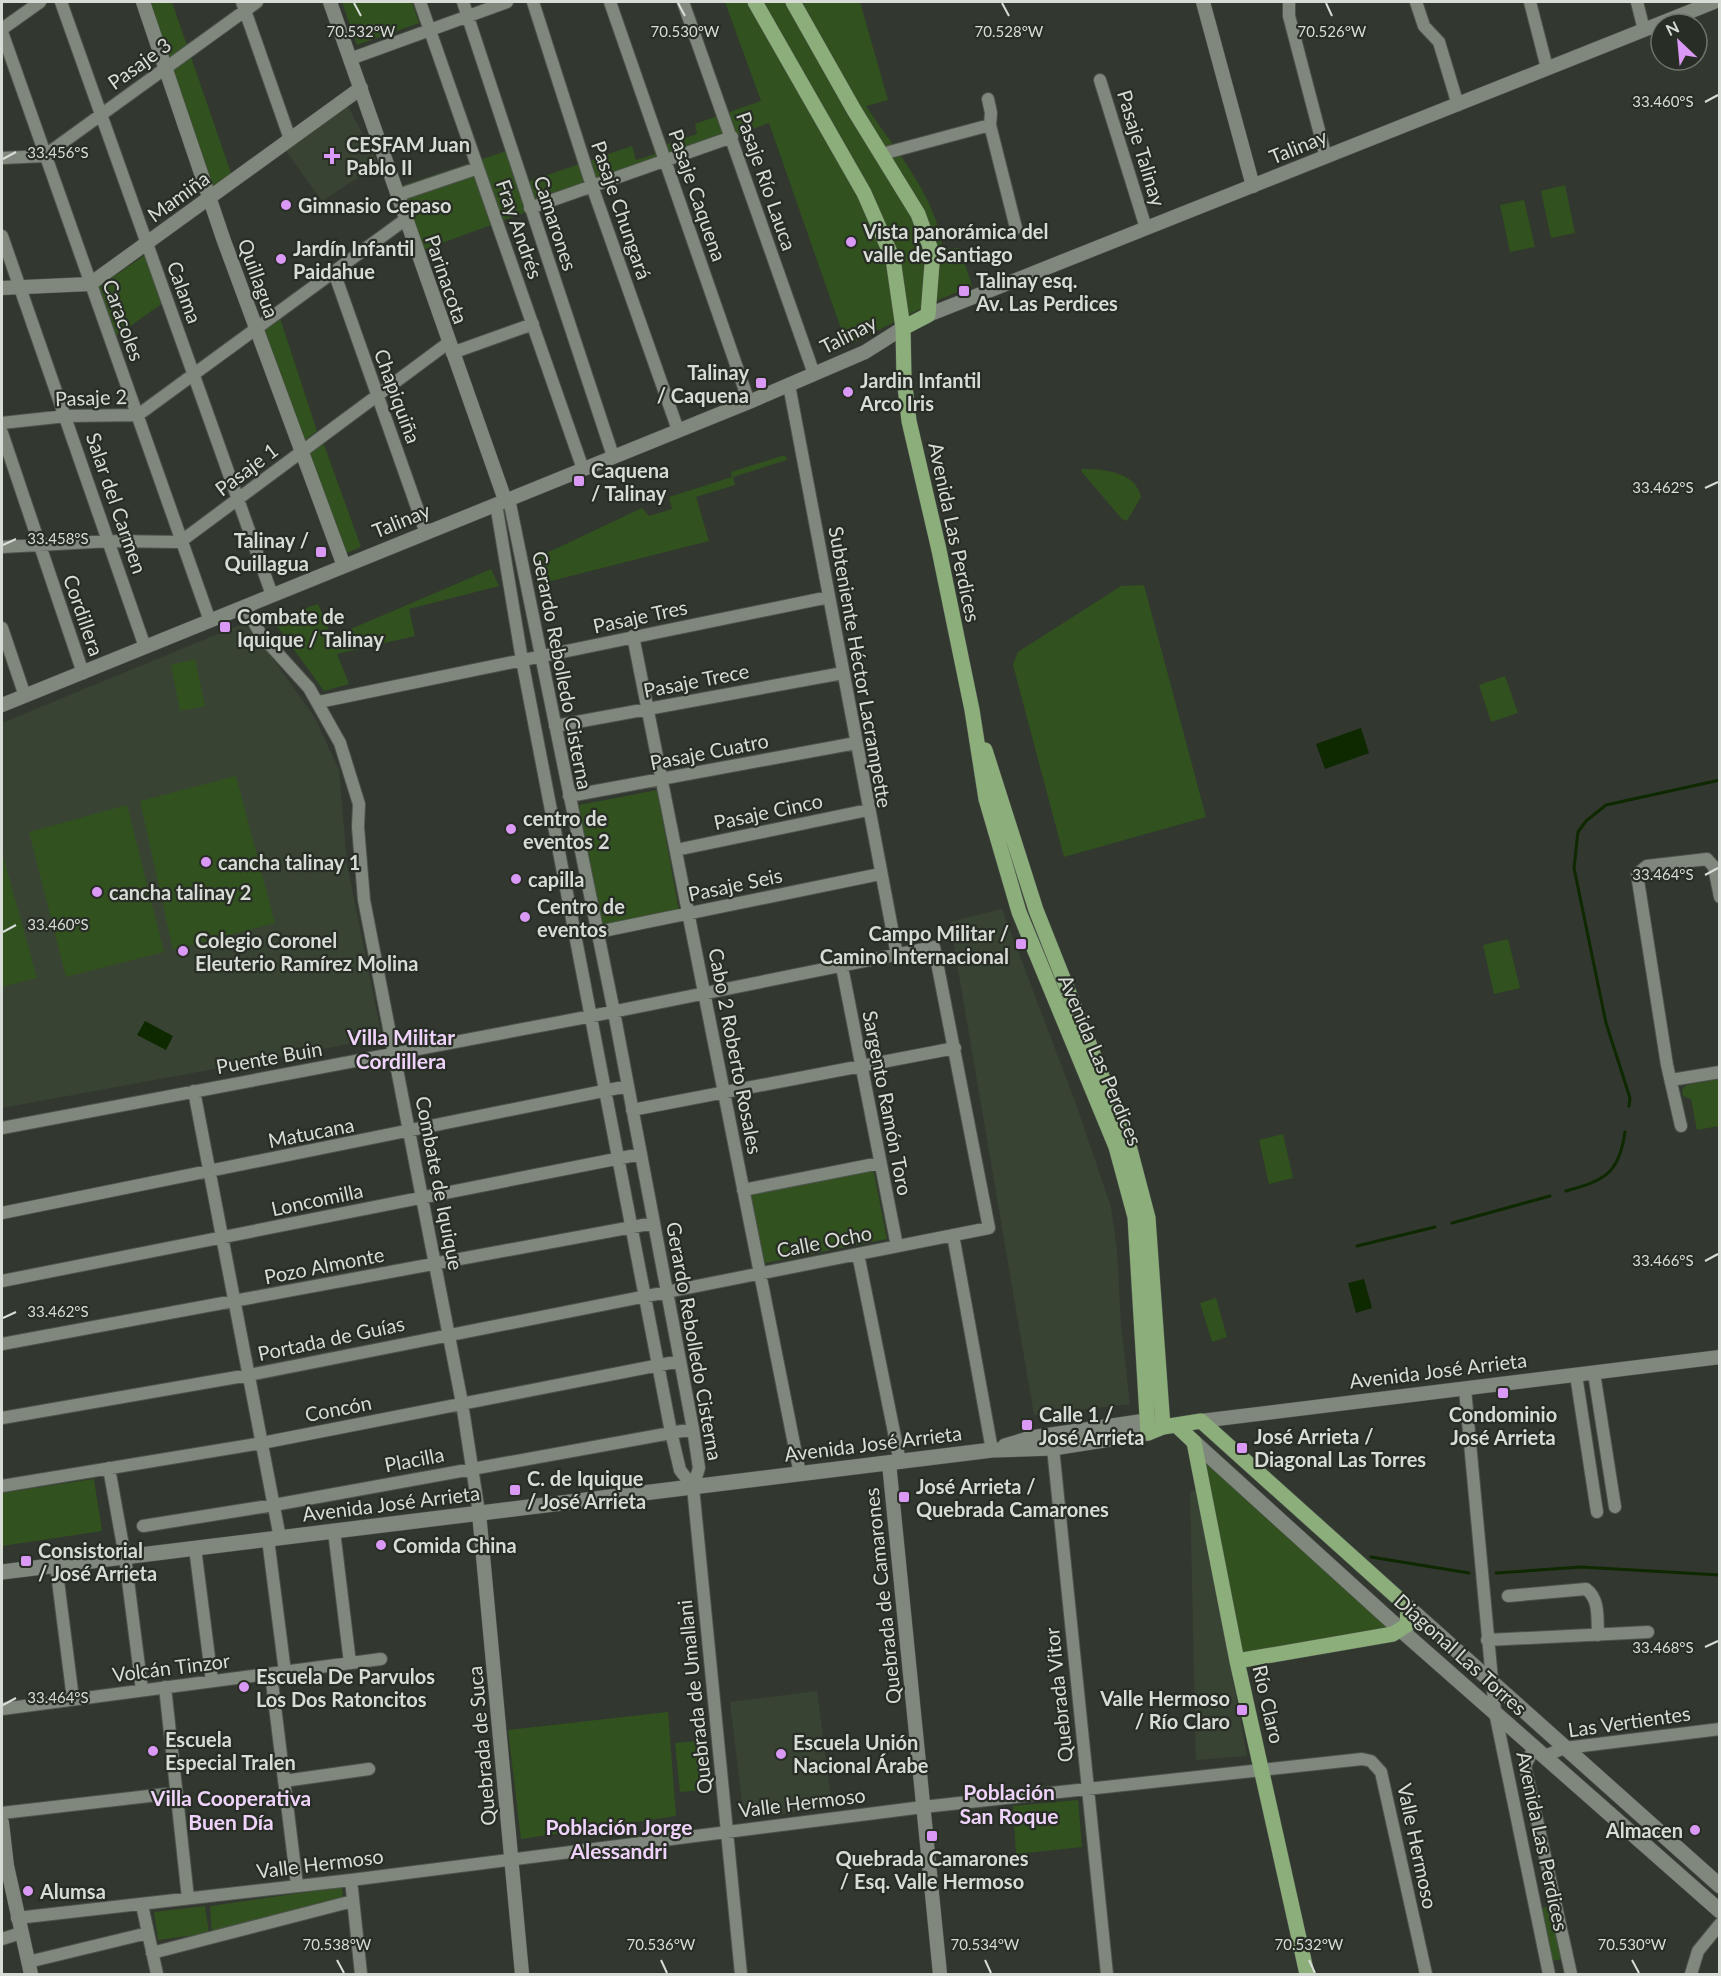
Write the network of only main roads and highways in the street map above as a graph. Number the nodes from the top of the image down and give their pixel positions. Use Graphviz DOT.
graph roads {
  1 [pos="755,2"];
  2 [pos="793,2"];
  3 [pos="903,328"];
  4 [pos="1201,1421"];
  5 [pos="1158,1426"];
  6 [pos="1194,1442"];
  7 [pos="996,1449"];
  8 [pos="2,1572"];
  9 [pos="1408,1607"];
  10 [pos="1402,1631"];
  11 [pos="1238,1661"];
  12 [pos="1719,1886"];
  13 [pos="1719,1911"];
  14 [pos="1307,1974"];
  1 -- 3 [label="main road, Avenida Las Perdices"];
  2 -- 3 [label="main road, Talinay"];
  3 -- 5 [label="main road, Avenida Las Perdices"];
  4 -- 5 [label="main road, Avenida José Arrieta"];
  4 -- 9 [label="main road, Diagonal Las Torres"];
  5 -- 6 [label="main road, Diagonal Las Torres"];
  5 -- 7 [label="main road, Avenida José Arrieta"];
  5 -- 7 [label="main road, Avenida José Arrieta"];
  6 -- 10 [label="main road, Diagonal Las Torres"];
  6 -- 11 [label="main road, Río Claro"];
  7 -- 8 [label="main road, Avenida José Arrieta"];
  9 -- 10 [label="main road"];
  9 -- 12 [label="main road, Diagonal Las Torres"];
  10 -- 11 [label="main road"];
  10 -- 13 [label="main road, Diagonal Las Torres"];
  11 -- 14 [label="main road, Río Claro"];
}
